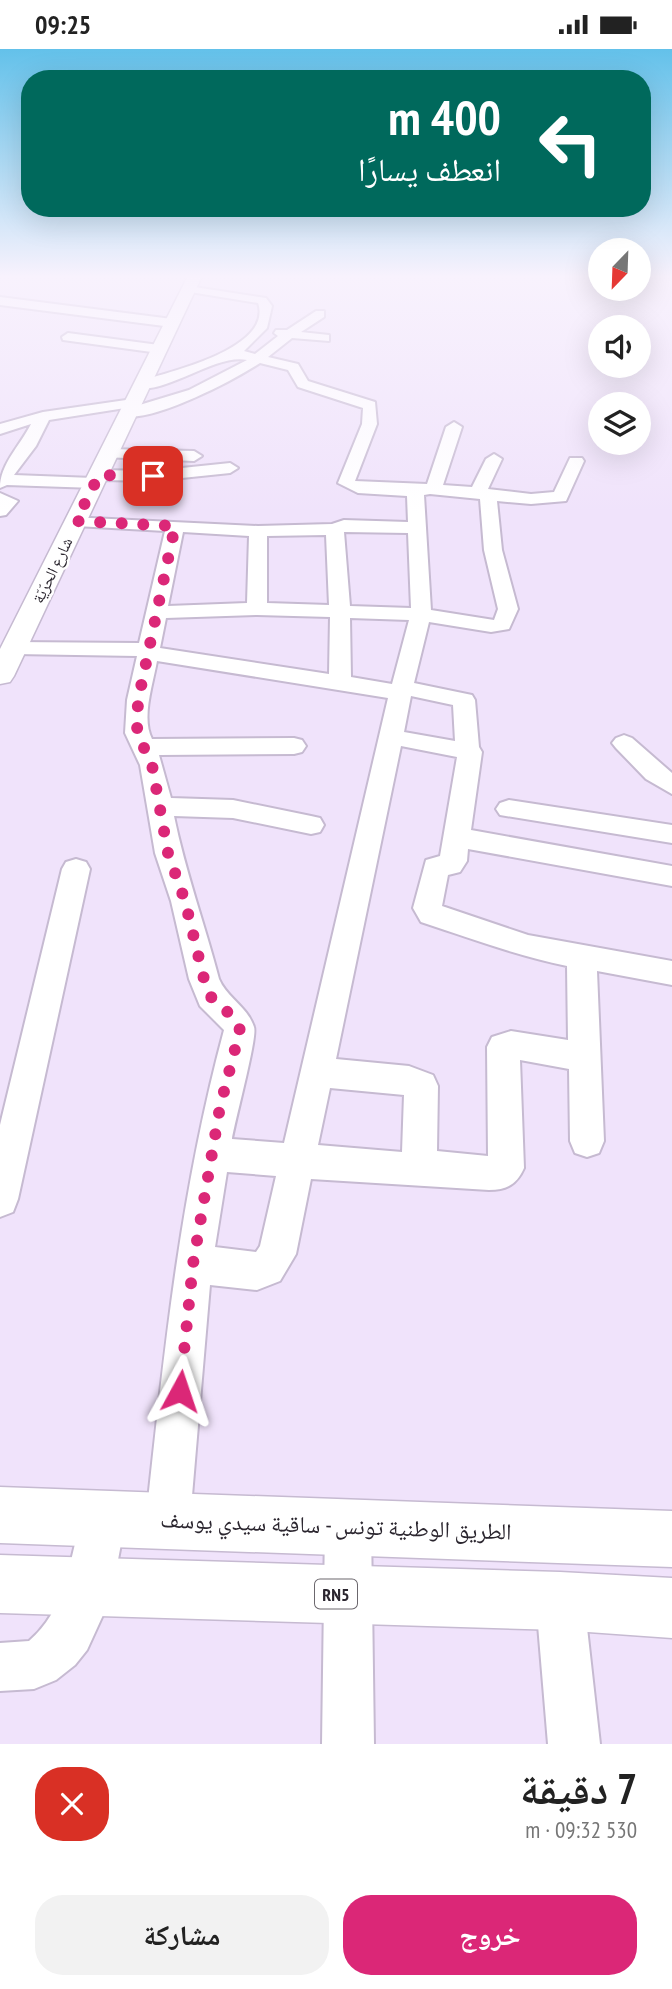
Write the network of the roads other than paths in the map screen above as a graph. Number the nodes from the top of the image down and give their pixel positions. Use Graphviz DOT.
graph roads {
  1 [pos="156,355"];
  2 [pos="223,355"];
  3 [pos="244,355"];
  4 [pos="261,355"];
  5 [pos="256,359"];
  6 [pos="134,400"];
  7 [pos="43,416"];
  8 [pos="454,427"];
  9 [pos="0,429"];
  10 [pos="109,454"];
  11 [pos="494,459"];
  12 [pos="576,461"];
  13 [pos="97,479"];
  14 [pos="1,481"];
  15 [pos="424,490"];
  16 [pos="481,494"];
  17 [pos="0,498"];
  18 [pos="0,511"];
  19 [pos="76,521"];
  20 [pos="175,526"];
  21 [pos="417,528"];
  22 [pos="335,529"];
  23 [pos="258,531"];
  24 [pos="257,609"];
  25 [pos="159,611"];
  26 [pos="340,613"];
  27 [pos="421,614"];
  28 [pos="14,648"];
  29 [pos="150,652"];
  30 [pos="0,676"];
  31 [pos="340,682"];
  32 [pos="401,691"];
  33 [pos="392,737"];
  34 [pos="624,743"];
  35 [pos="295,746"];
  36 [pos="142,747"];
  37 [pos="467,749"];
  38 [pos="672,785"];
  39 [pos="158,807"];
  40 [pos="509,809"];
  41 [pos="312,825"];
  42 [pos="672,834"];
  43 [pos="456,837"];
  44 [pos="76,869"];
  45 [pos="672,876"];
  46 [pos="582,955"];
  47 [pos="672,973"];
  48 [pos="584,1057"];
  49 [pos="315,1072"];
  50 [pos="587,1142"];
  51 [pos="212,1154"];
  52 [pos="297,1159"];
  53 [pos="415,1166"];
  54 [pos="0,1199"];
  55 [pos="193,1264"];
  56 [pos="0,1515"];
  57 [pos="104,1517"];
  58 [pos="168,1519"];
  59 [pos="348,1526"];
  60 [pos="672,1539"];
  61 [pos="0,1584"];
  62 [pos="88,1587"];
  63 [pos="349,1595"];
  64 [pos="560,1601"];
  65 [pos="672,1608"];
  66 [pos="0,1667"];
  67 [pos="348,1744"];
  68 [pos="574,1744"];
  1 -- 6 [label="main road, شارع الحرّيّة"];
  2 -- 6 [label="street"];
  3 -- 5 [label="street"];
  4 -- 5 [label="street"];
  5 -- 6 [label="street"];
  5 -- 15 [label="street"];
  6 -- 7 [label="street"];
  6 -- 10 [label="main road, شارع الحرّيّة"];
  7 -- 9 [label="street"];
  7 -- 14 [label="street"];
  8 -- 15 [label="street"];
  10 -- 13 [label="main road, شارع الحرّيّة"];
  10 -- 13 [label="street"];
  11 -- 16 [label="street"];
  12 -- 16 [label="street"];
  13 -- 14 [label="street"];
  13 -- 19 [label="main road, شارع الحرّيّة"];
  15 -- 16 [label="street"];
  15 -- 21 [label="street"];
  16 -- 27 [label="street"];
  17 -- 18 [label="street"];
  19 -- 20 [label="street"];
  19 -- 28 [label="main road, شارع الحرّيّة"];
  20 -- 23 [label="street"];
  20 -- 25 [label="street"];
  21 -- 22 [label="street"];
  21 -- 27 [label="street"];
  22 -- 23 [label="street"];
  22 -- 26 [label="street"];
  23 -- 24 [label="street"];
  24 -- 25 [label="street"];
  24 -- 26 [label="street"];
  25 -- 29 [label="street"];
  26 -- 27 [label="street"];
  26 -- 31 [label="street"];
  27 -- 32 [label="street"];
  28 -- 29 [label="street"];
  28 -- 30 [label="main road, شارع الحرّيّة"];
  29 -- 31 [label="street"];
  29 -- 36 [label="street"];
  31 -- 32 [label="street"];
  32 -- 33 [label="street"];
  32 -- 37 [label="street"];
  33 -- 37 [label="street"];
  33 -- 49 [label="street"];
  34 -- 38 [label="street"];
  35 -- 36 [label="street"];
  36 -- 39 [label="street"];
  37 -- 43 [label="street"];
  39 -- 41 [label="street"];
  39 -- 51 [label="street"];
  40 -- 42 [label="street"];
  43 -- 45 [label="street"];
  43 -- 46 [label="street"];
  44 -- 54 [label="street"];
  46 -- 47 [label="street"];
  46 -- 48 [label="street"];
  48 -- 50 [label="street"];
  48 -- 53 [label="street"];
  49 -- 52 [label="street"];
  49 -- 53 [label="street"];
  51 -- 52 [label="street"];
  51 -- 55 [label="street"];
  52 -- 53 [label="street"];
  52 -- 55 [label="street"];
  55 -- 58 [label="street"];
  56 -- 57 [label="main road, الطريق الوطنية تونس - ساقية سيدي يوسف"];
  57 -- 58 [label="main road, الطريق الوطنية تونس - ساقية سيدي يوسف"];
  57 -- 62 [label="street"];
  58 -- 59 [label="main road, الطريق الوطنية تونس - ساقية سيدي يوسف"];
  59 -- 60 [label="main road, الطريق الوطنية تونس - ساقية سيدي يوسف"];
  59 -- 63 [label="street"];
  61 -- 62 [label="main road, RN5"];
  62 -- 63 [label="main road, RN5"];
  62 -- 66 [label="street"];
  63 -- 64 [label="main road, RN5"];
  63 -- 67 [label="street"];
  64 -- 65 [label="main road, RN5"];
  64 -- 68 [label="street"];
}
